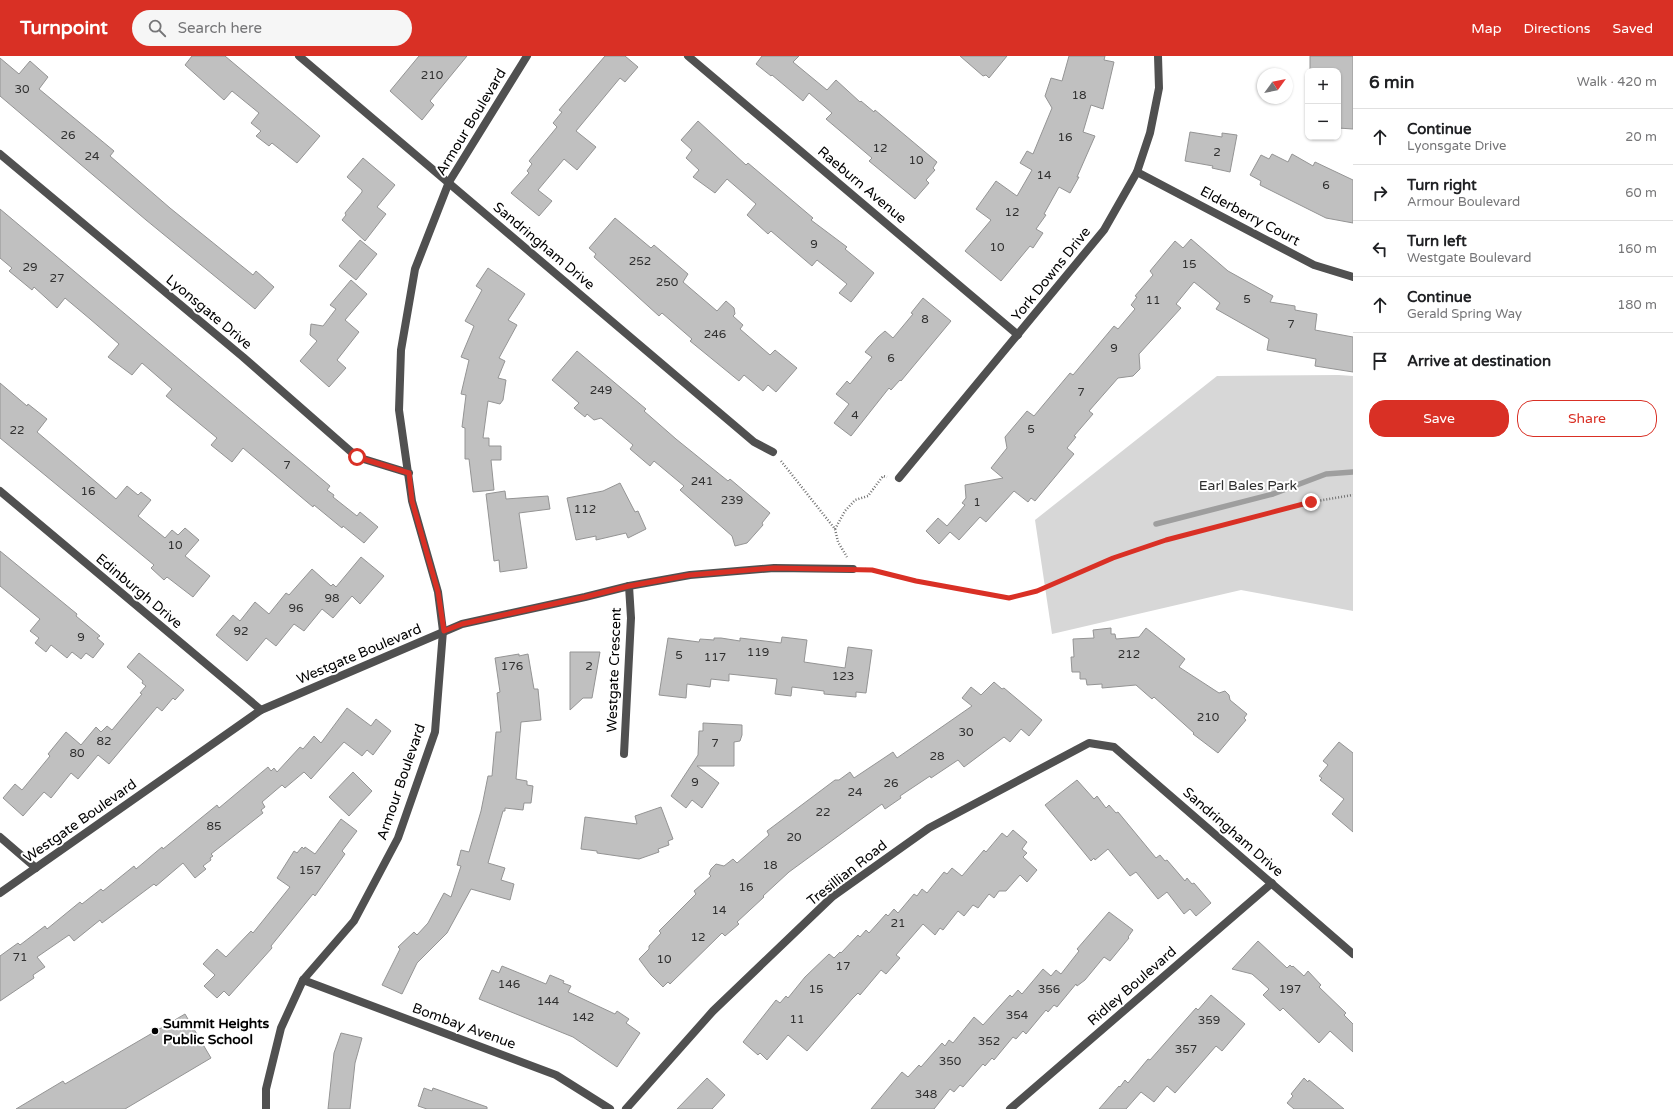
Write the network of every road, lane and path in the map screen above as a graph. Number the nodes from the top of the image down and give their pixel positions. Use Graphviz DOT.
graph roads {
  1 [pos="299,56"];
  2 [pos="526,56"];
  3 [pos="688,56"];
  4 [pos="1158,56"];
  5 [pos="0,154"];
  6 [pos="1137,172"];
  7 [pos="449,182"];
  8 [pos="1353,277"];
  9 [pos="1018,335"];
  10 [pos="773,452"];
  11 [pos="409,473"];
  12 [pos="899,478"];
  13 [pos="0,491"];
  14 [pos="1353,495"];
  15 [pos="835,529"];
  16 [pos="853,568"];
  17 [pos="629,586"];
  18 [pos="444,631"];
  19 [pos="261,710"];
  20 [pos="1089,743"];
  21 [pos="624,754"];
  22 [pos="0,837"];
  23 [pos="36,868"];
  24 [pos="1272,883"];
  25 [pos="0,893"];
  26 [pos="1353,954"];
  27 [pos="303,980"];
  28 [pos="266,1109"];
  29 [pos="610,1109"];
  30 [pos="626,1109"];
  31 [pos="1010,1109"];
  1 -- 7 [label="street, Sandringham Drive"];
  2 -- 7 [label="street, Armour Boulevard"];
  3 -- 9 [label="street, Raeburn Avenue"];
  4 -- 6 [label="street, York Downs Drive"];
  5 -- 11 [label="street, Lyonsgate Drive"];
  6 -- 8 [label="street, Elderberry Court"];
  6 -- 9 [label="street, York Downs Drive"];
  7 -- 10 [label="street, Sandringham Drive"];
  7 -- 11 [label="street, Armour Boulevard"];
  9 -- 12 [label="street, York Downs Drive"];
  10 -- 15 [label="path"];
  11 -- 18 [label="street, Armour Boulevard"];
  12 -- 15 [label="path"];
  13 -- 19 [label="street, Edinburgh Drive"];
  14 -- 16 [label="path"];
  15 -- 16 [label="path"];
  16 -- 17 [label="street, Westgate Boulevard"];
  17 -- 18 [label="street, Westgate Boulevard"];
  17 -- 21 [label="street, Westgate Crescent"];
  18 -- 19 [label="street, Westgate Boulevard"];
  18 -- 27 [label="street, Armour Boulevard"];
  19 -- 23 [label="street, Westgate Boulevard"];
  20 -- 24 [label="street, Sandringham Drive"];
  20 -- 30 [label="street, Tresillian Road"];
  22 -- 23 [label="street"];
  23 -- 25 [label="street, Westgate Boulevard"];
  24 -- 26 [label="street, Sandringham Drive"];
  24 -- 31 [label="street, Ridley Boulevard"];
  27 -- 28 [label="street, Armour Boulevard"];
  27 -- 29 [label="street, Bombay Avenue"];
}
